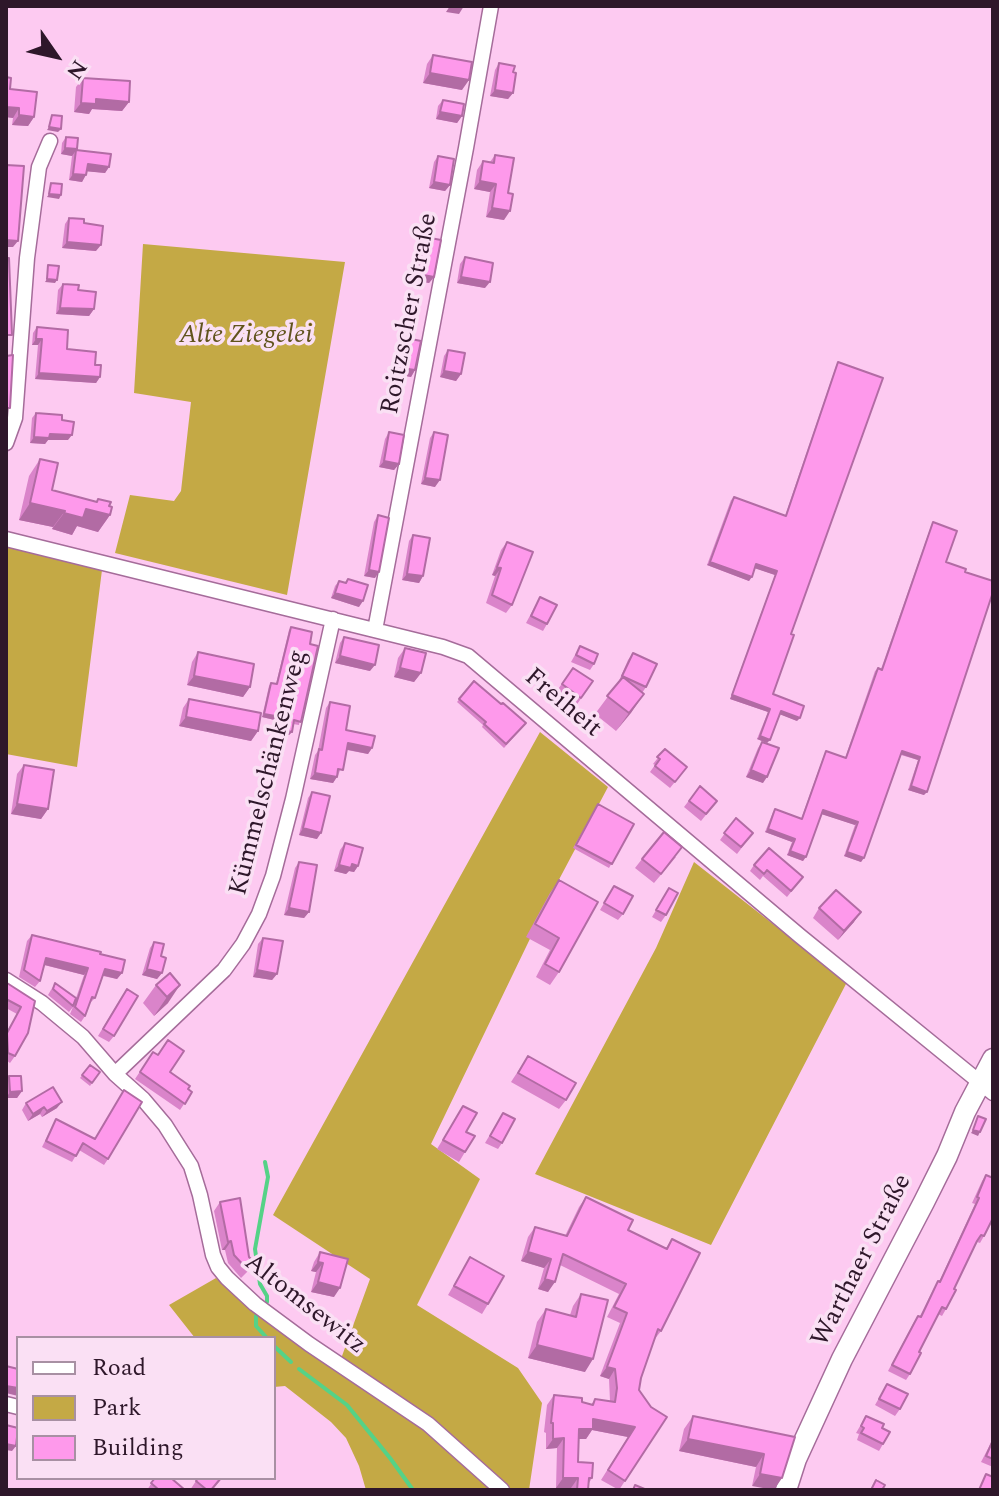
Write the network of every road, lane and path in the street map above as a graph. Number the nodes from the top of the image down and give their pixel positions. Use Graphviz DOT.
graph roads {
  1 [pos="491,6"];
  2 [pos="50,141"];
  3 [pos="6,443"];
  4 [pos="6,539"];
  5 [pos="333,619"];
  6 [pos="375,630"];
  7 [pos="6,980"];
  8 [pos="993,1059"];
  9 [pos="115,1074"];
  10 [pos="986,1087"];
  11 [pos="502,1490"];
  12 [pos="786,1490"];
  1 -- 6 [label="street, Roitzscher Straße"];
  2 -- 3 [label="street"];
  4 -- 5 [label="street, Freiheit"];
  5 -- 6 [label="street, Freiheit"];
  5 -- 9 [label="street, Kümmelschänkenweg"];
  6 -- 10 [label="street, Freiheit"];
  7 -- 9 [label="street, Altomsewitz"];
  8 -- 10 [label="street, Warthaer Straße"];
  9 -- 11 [label="street, Altomsewitz"];
  10 -- 12 [label="street, Warthaer Straße"];
}
